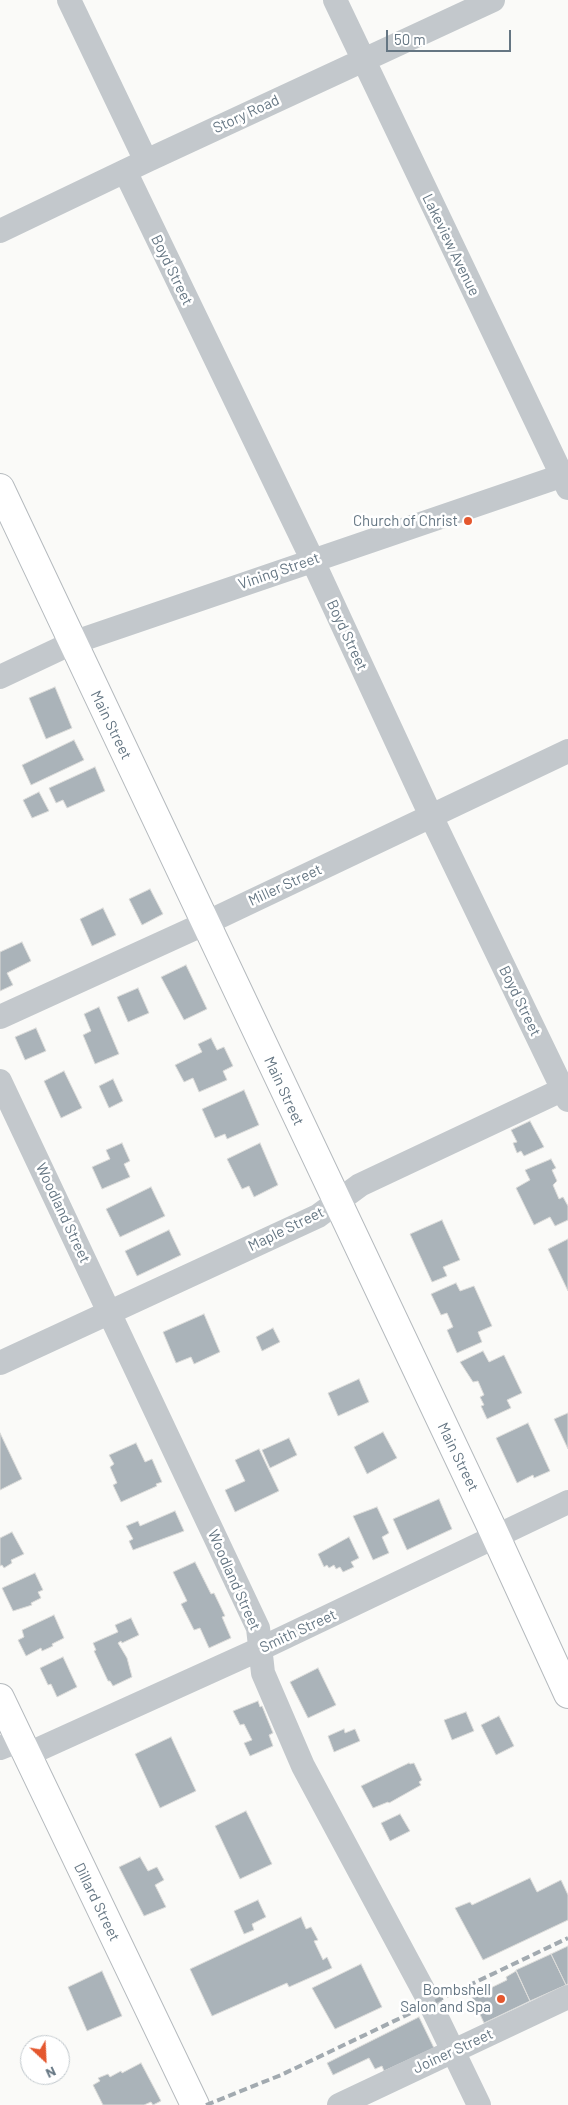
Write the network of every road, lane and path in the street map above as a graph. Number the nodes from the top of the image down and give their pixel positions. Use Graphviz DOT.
graph roads {
  1 [pos="69,0"];
  2 [pos="335,0"];
  3 [pos="493,0"];
  4 [pos="363,60"];
  5 [pos="135,166"];
  6 [pos="0,231"];
  7 [pos="565,482"];
  8 [pos="0,488"];
  9 [pos="312,559"];
  10 [pos="72,643"];
  11 [pos="0,677"];
  12 [pos="568,751"];
  13 [pos="430,816"];
  14 [pos="206,923"];
  15 [pos="0,1017"];
  16 [pos="0,1080"];
  17 [pos="566,1092"];
  18 [pos="336,1202"];
  19 [pos="110,1312"];
  20 [pos="0,1363"];
  21 [pos="568,1502"];
  22 [pos="496,1537"];
  23 [pos="260,1649"];
  24 [pos="568,1694"];
  25 [pos="0,1698"];
  26 [pos="15,1748"];
  27 [pos="568,1998"];
  28 [pos="453,2052"];
  29 [pos="195,2105"];
  30 [pos="339,2105"];
  31 [pos="479,2105"];
  1 -- 5 [label="street, Boyd Street"];
  2 -- 4 [label="street, Lakeview Avenue"];
  3 -- 4 [label="street, Story Road"];
  4 -- 5 [label="street, Story Road"];
  4 -- 7 [label="street, Lakeview Avenue"];
  5 -- 6 [label="street, Story Road"];
  5 -- 9 [label="street, Boyd Street"];
  7 -- 9 [label="street, Vining Street"];
  8 -- 10 [label="main road, Main Street"];
  9 -- 10 [label="street, Vining Street"];
  9 -- 13 [label="street, Boyd Street"];
  10 -- 11 [label="street, Vining Street"];
  10 -- 14 [label="main road, Main Street"];
  12 -- 13 [label="street, Miller Street"];
  13 -- 14 [label="street, Miller Street"];
  13 -- 17 [label="street, Boyd Street"];
  14 -- 15 [label="street, Miller Street"];
  14 -- 18 [label="main road, Main Street"];
  16 -- 19 [label="street, Woodland Street"];
  17 -- 18 [label="street, Maple Street"];
  18 -- 19 [label="street, Maple Street"];
  18 -- 22 [label="main road, Main Street"];
  19 -- 20 [label="street, Maple Street"];
  19 -- 23 [label="street, Woodland Street"];
  21 -- 22 [label="street, Smith Street"];
  22 -- 23 [label="street, Smith Street"];
  22 -- 24 [label="main road, Main Street"];
  23 -- 26 [label="street, Smith Street"];
  23 -- 28 [label="street, Woodland Street"];
  25 -- 26 [label="main road, Dillard Street"];
  26 -- 29 [label="main road, Dillard Street"];
  27 -- 28 [label="street, Joiner Street"];
  28 -- 30 [label="street, Joiner Street"];
  28 -- 31 [label="street, Woodland Street"];
}
